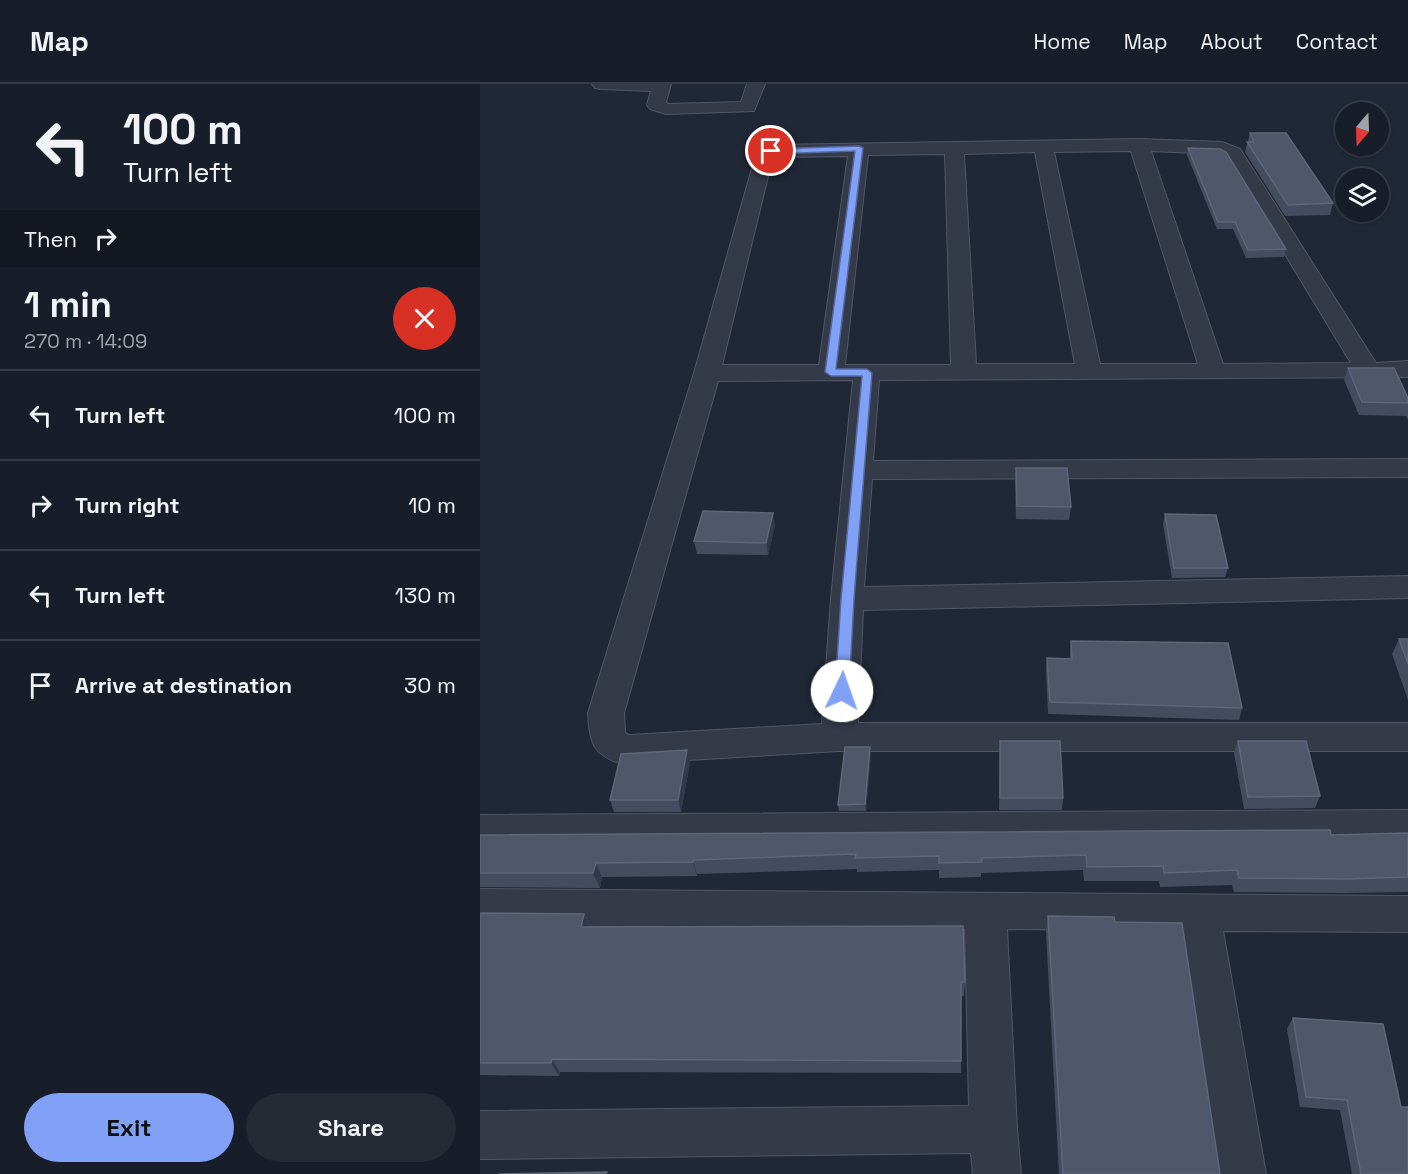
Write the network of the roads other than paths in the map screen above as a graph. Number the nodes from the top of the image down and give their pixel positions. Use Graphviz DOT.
graph roads {
  1 [pos="602,84"];
  2 [pos="756,84"];
  3 [pos="661,85"];
  4 [pos="1139,145"];
  5 [pos="1043,146"];
  6 [pos="954,147"];
  7 [pos="859,148"];
  8 [pos="1408,369"];
  9 [pos="1368,371"];
  10 [pos="831,372"];
  11 [pos="964,372"];
  12 [pos="1089,372"];
  13 [pos="1213,372"];
  14 [pos="707,373"];
  15 [pos="867,373"];
  16 [pos="1408,468"];
  17 [pos="859,470"];
  18 [pos="1408,587"];
  19 [pos="848,599"];
  20 [pos="839,737"];
  21 [pos="1408,737"];
  22 [pos="1408,825"];
  23 [pos="480,831"];
  24 [pos="480,907"];
  25 [pos="985,910"];
  26 [pos="1199,914"];
  27 [pos="1408,914"];
  28 [pos="993,1129"];
  29 [pos="480,1136"];
  30 [pos="997,1174"];
  31 [pos="1242,1174"];
  1 -- 3 [label="street"];
  2 -- 3 [label="street"];
  4 -- 5 [label="street"];
  4 -- 9 [label="street"];
  4 -- 13 [label="street"];
  5 -- 6 [label="street"];
  5 -- 12 [label="street"];
  6 -- 7 [label="street"];
  6 -- 11 [label="street"];
  7 -- 10 [label="street"];
  7 -- 14 [label="street"];
  8 -- 9 [label="street"];
  9 -- 13 [label="street"];
  10 -- 14 [label="street"];
  10 -- 15 [label="street"];
  11 -- 12 [label="street"];
  11 -- 15 [label="street"];
  12 -- 13 [label="street"];
  14 -- 20 [label="street"];
  15 -- 17 [label="street"];
  16 -- 17 [label="street"];
  17 -- 19 [label="street"];
  18 -- 19 [label="street"];
  19 -- 20 [label="street"];
  20 -- 21 [label="street"];
  22 -- 23 [label="street"];
  24 -- 25 [label="street"];
  25 -- 26 [label="street"];
  25 -- 28 [label="street"];
  26 -- 27 [label="street"];
  26 -- 31 [label="street"];
  28 -- 29 [label="street"];
  28 -- 30 [label="street"];
}
